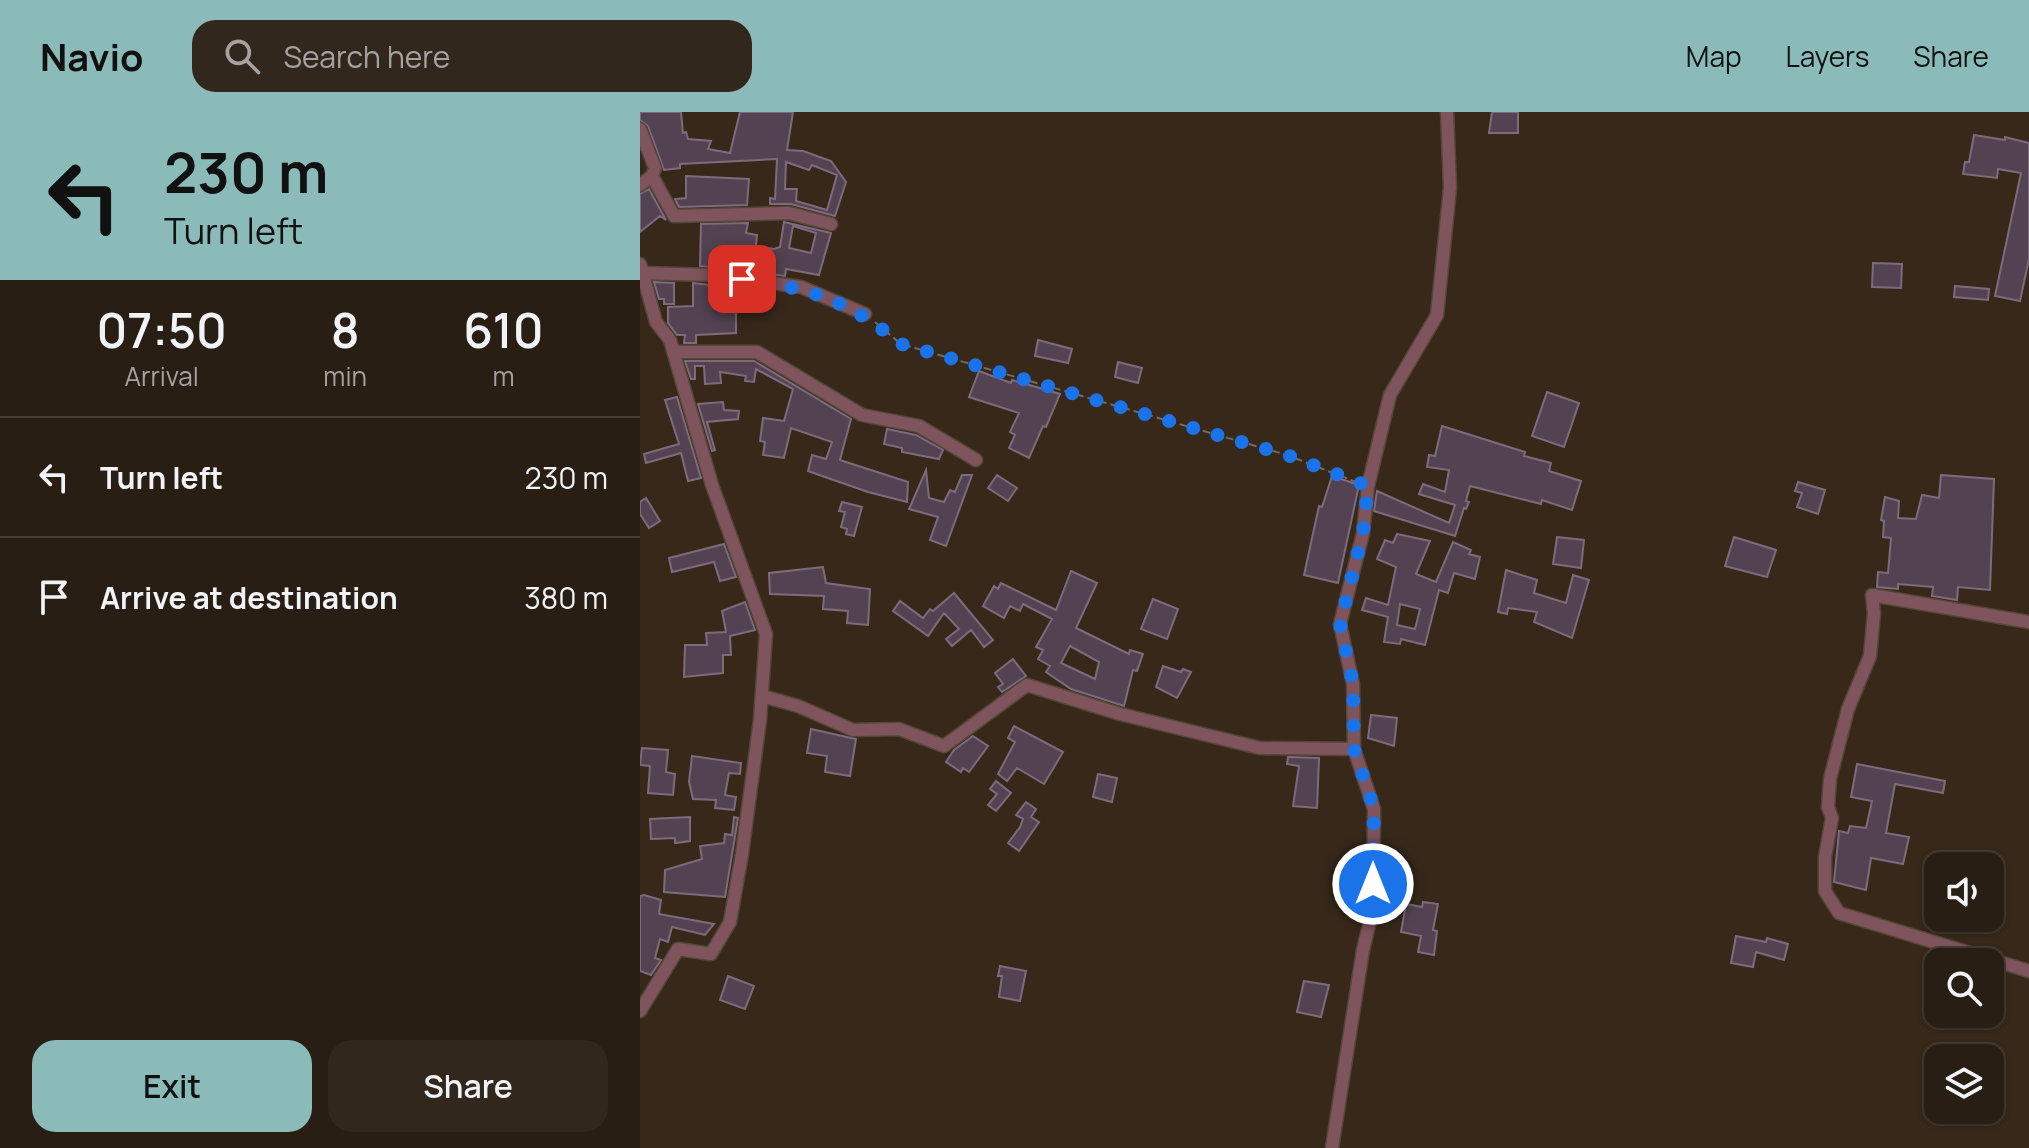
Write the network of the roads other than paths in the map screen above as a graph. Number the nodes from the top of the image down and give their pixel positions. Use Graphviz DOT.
graph roads {
  1 [pos="1447,112"];
  2 [pos="640,129"];
  3 [pos="652,176"];
  4 [pos="640,185"];
  5 [pos="831,224"];
  6 [pos="641,268"];
  7 [pos="865,314"];
  8 [pos="673,352"];
  9 [pos="976,460"];
  10 [pos="2029,622"];
  11 [pos="762,696"];
  12 [pos="1354,749"];
  13 [pos="2029,971"];
  14 [pos="640,1011"];
  15 [pos="1332,1148"];
  1 -- 12 [label="street"];
  2 -- 3 [label="street"];
  3 -- 4 [label="street"];
  3 -- 5 [label="street"];
  6 -- 7 [label="street"];
  6 -- 8 [label="street"];
  8 -- 9 [label="street"];
  8 -- 11 [label="street"];
  10 -- 13 [label="street"];
  11 -- 12 [label="street"];
  11 -- 14 [label="street"];
  12 -- 15 [label="street"];
}
